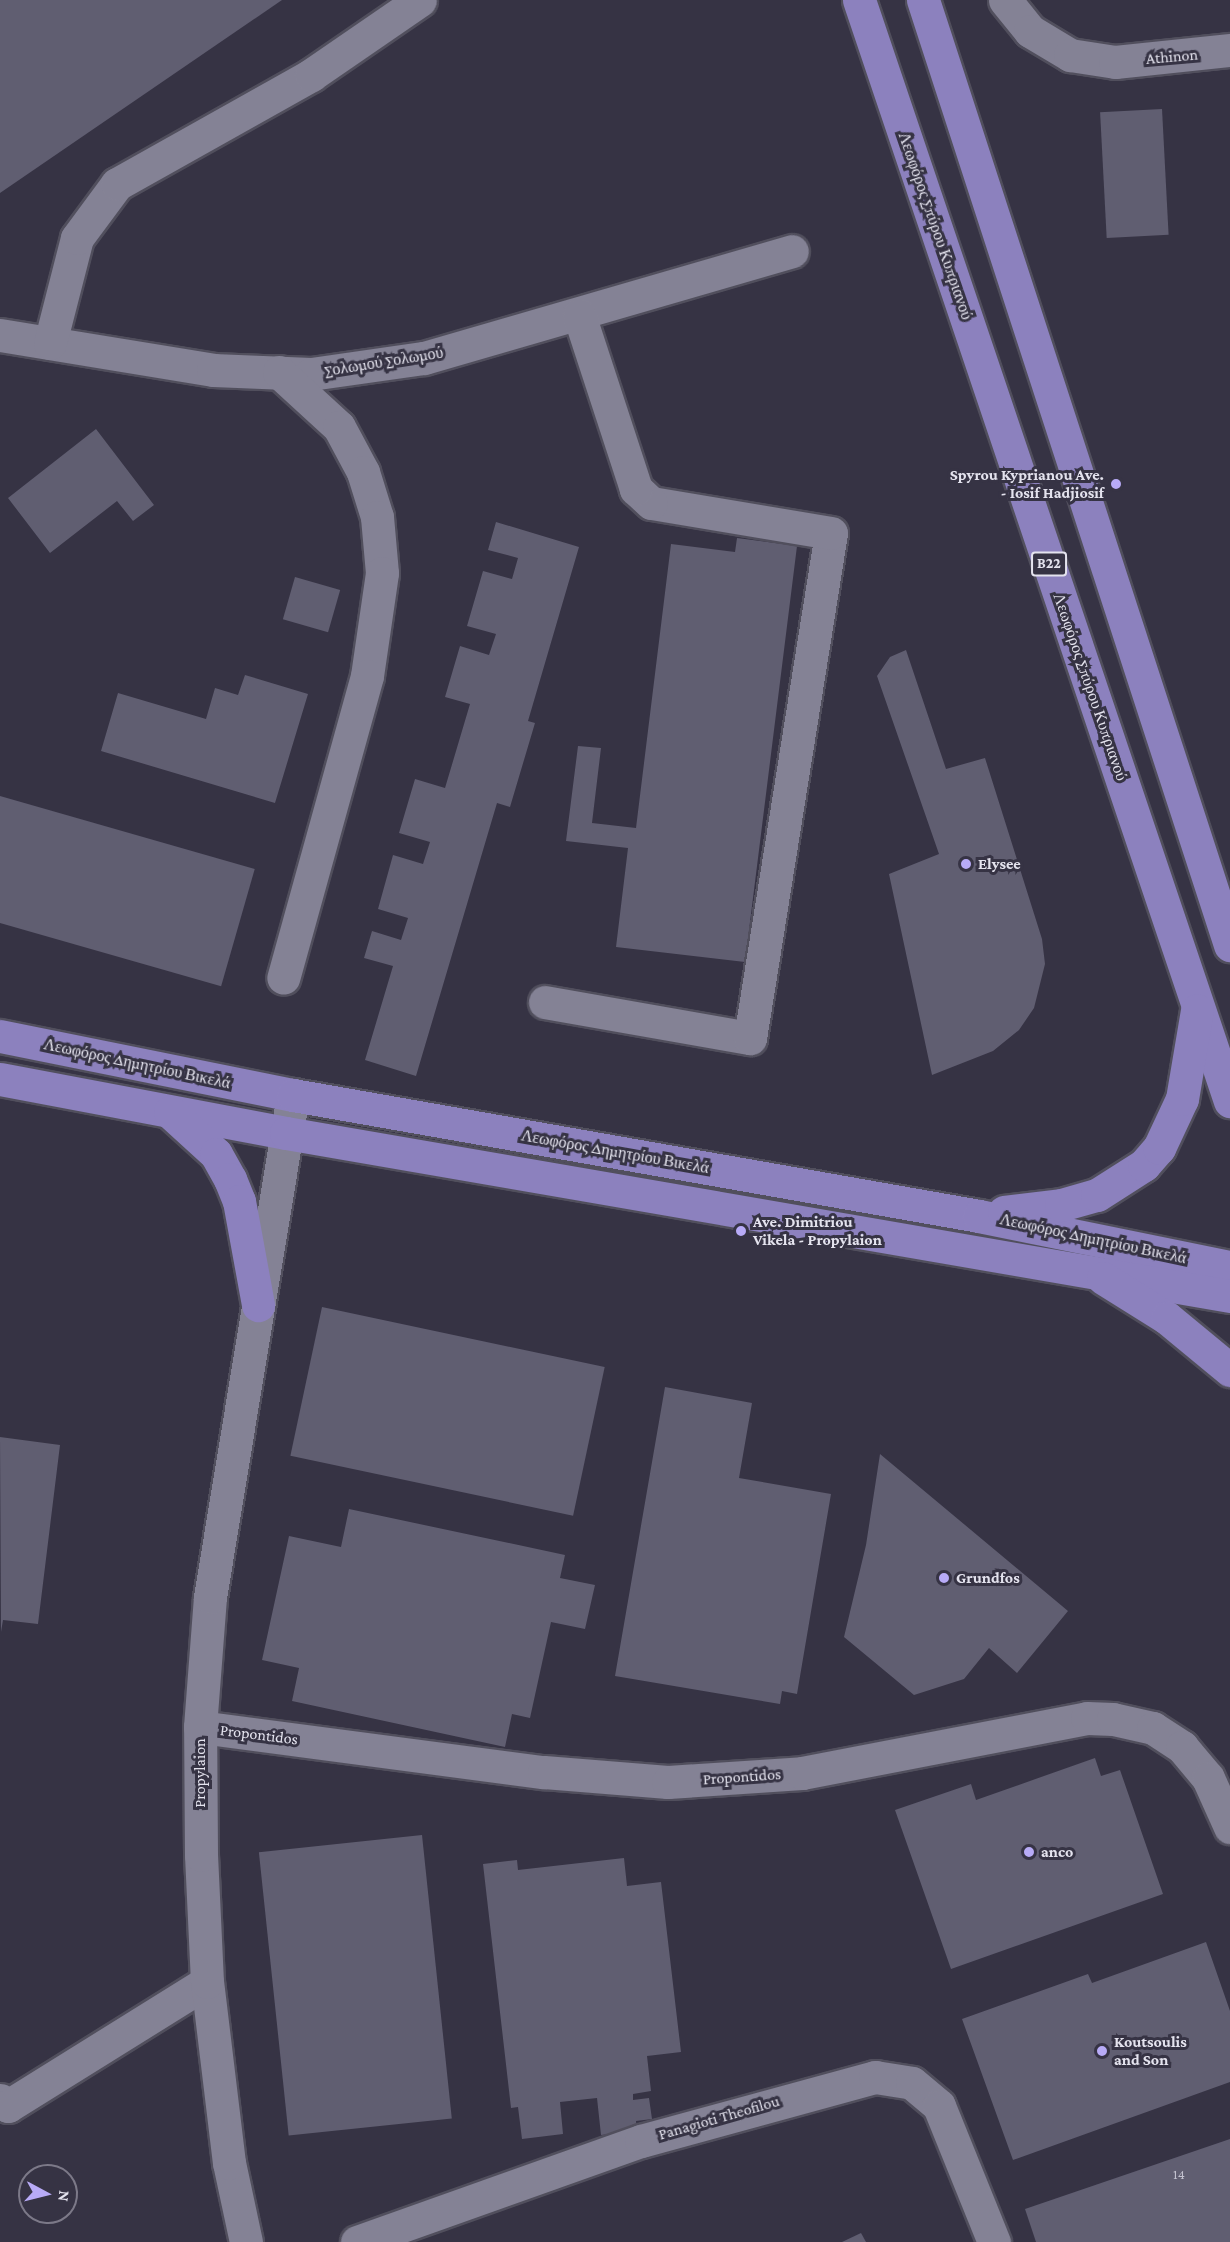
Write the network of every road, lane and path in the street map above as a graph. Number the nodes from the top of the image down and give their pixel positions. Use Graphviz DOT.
graph roads {
  1 [pos="420,0"];
  2 [pos="859,0"];
  3 [pos="923,0"];
  4 [pos="1005,0"];
  5 [pos="1230,50"];
  6 [pos="792,251"];
  7 [pos="579,315"];
  8 [pos="0,335"];
  9 [pos="51,343"];
  10 [pos="279,372"];
  11 [pos="1230,945"];
  12 [pos="282,978"];
  13 [pos="545,1002"];
  14 [pos="1197,1005"];
  15 [pos="0,1036"];
  16 [pos="0,1079"];
  17 [pos="293,1095"];
  18 [pos="1230,1101"];
  19 [pos="170,1112"];
  20 [pos="286,1133"];
  21 [pos="979,1216"];
  22 [pos="1230,1267"];
  23 [pos="1088,1269"];
  24 [pos="1230,1296"];
  25 [pos="258,1305"];
  26 [pos="1230,1370"];
  27 [pos="200,1727"];
  28 [pos="1230,1827"];
  29 [pos="207,1982"];
  30 [pos="0,2100"];
  31 [pos="246,2242"];
  32 [pos="357,2242"];
  33 [pos="994,2242"];
  1 -- 9 [label="street"];
  2 -- 14 [label="main road, Λεωφόρος Σπύρου Κυπριανού / B22"];
  3 -- 11 [label="main road"];
  4 -- 5 [label="street, Athinon"];
  6 -- 7 [label="street, Σολωμού Σολωμού"];
  7 -- 10 [label="street, Σολωμού Σολωμού"];
  7 -- 13 [label="street"];
  8 -- 9 [label="street, Σολωμού Σολωμού"];
  9 -- 10 [label="street, Σολωμού Σολωμού"];
  10 -- 12 [label="street"];
  14 -- 18 [label="main road, Λεωφόρος Σπύρου Κυπριανού / B22"];
  14 -- 21 [label="main road"];
  15 -- 17 [label="main road, Λεωφόρος Δημητρίου Βικελά"];
  16 -- 19 [label="main road, Λεωφόρος Δημητρίου Βικελά"];
  17 -- 20 [label="street, Propylaion"];
  17 -- 21 [label="main road, Λεωφόρος Δημητρίου Βικελά"];
  19 -- 20 [label="main road, Λεωφόρος Δημητρίου Βικελά"];
  19 -- 25 [label="main road"];
  20 -- 23 [label="main road, Λεωφόρος Δημητρίου Βικελά"];
  20 -- 25 [label="street, Propylaion"];
  21 -- 22 [label="main road, Λεωφόρος Δημητρίου Βικελά"];
  23 -- 24 [label="main road, Λεωφόρος Δημητρίου Βικελά"];
  23 -- 26 [label="main road"];
  25 -- 27 [label="street, Propylaion"];
  27 -- 28 [label="street, Propontidos"];
  27 -- 29 [label="street, Propylaion"];
  29 -- 30 [label="street"];
  29 -- 31 [label="street, Propylaion"];
  32 -- 33 [label="street, Panagioti Theofilou"];
}
